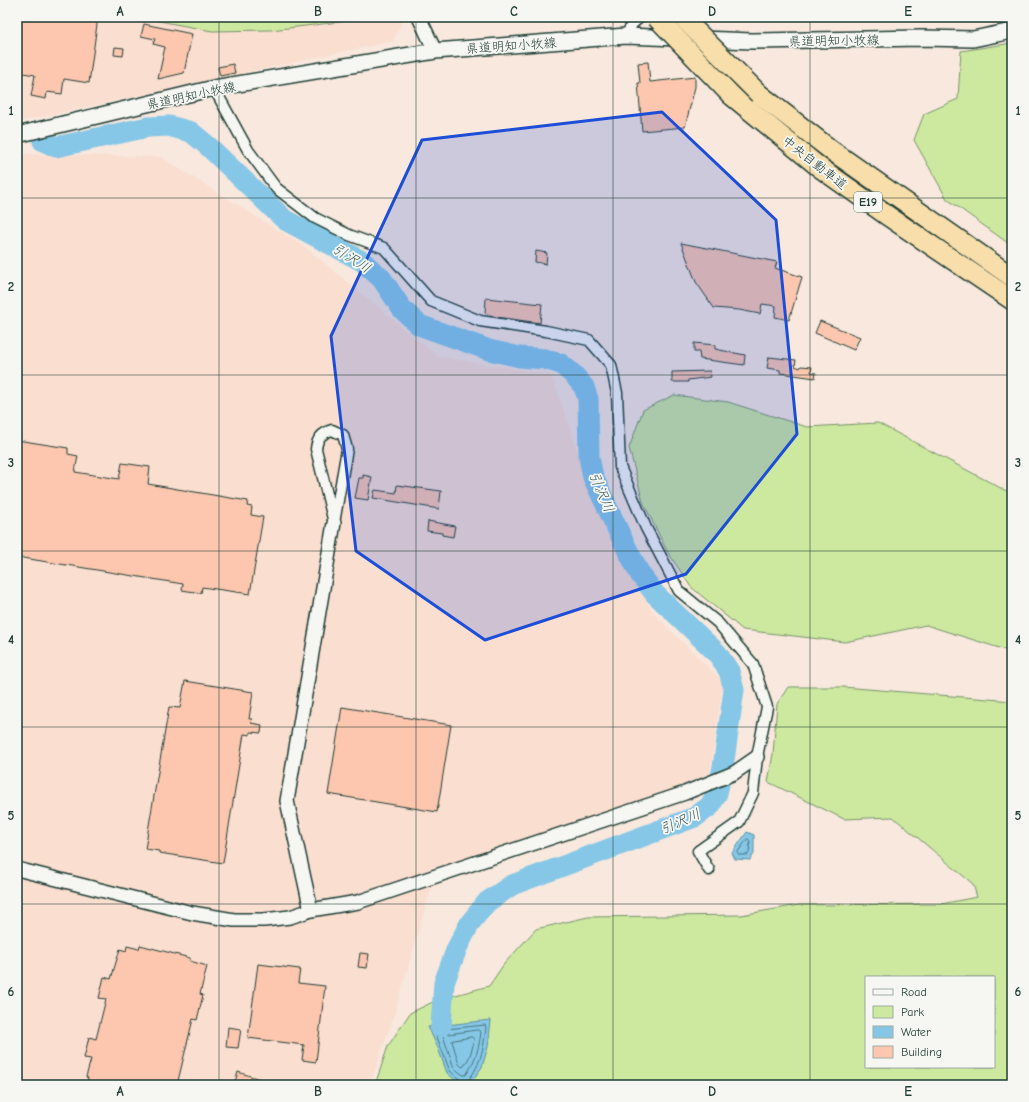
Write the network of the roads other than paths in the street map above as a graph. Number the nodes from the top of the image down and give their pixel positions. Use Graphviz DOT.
graph roads {
  1 [pos="419,17"];
  2 [pos="640,17"];
  3 [pos="656,17"];
  4 [pos="682,17"];
  5 [pos="1012,31"];
  6 [pos="626,36"];
  7 [pos="435,51"];
  8 [pos="214,88"];
  9 [pos="17,135"];
  10 [pos="1012,277"];
  11 [pos="1012,300"];
  12 [pos="334,523"];
  13 [pos="757,757"];
  14 [pos="17,869"];
  15 [pos="709,870"];
  16 [pos="311,910"];
  1 -- 7 [label="street"];
  2 -- 6 [label="street"];
  3 -- 11 [label="highway, 中央自動車道 / E19, bridge"];
  4 -- 10 [label="highway, 中央自動車道 / E19, bridge"];
  5 -- 6 [label="main road, 県道明知小牧線"];
  6 -- 7 [label="main road, 県道明知小牧線"];
  7 -- 8 [label="main road, 県道明知小牧線"];
  8 -- 9 [label="main road, 県道明知小牧線"];
  8 -- 13 [label="street"];
  12 -- 12 [label="street"];
  12 -- 16 [label="street"];
  13 -- 15 [label="street"];
  13 -- 16 [label="street"];
  14 -- 16 [label="street"];
}
